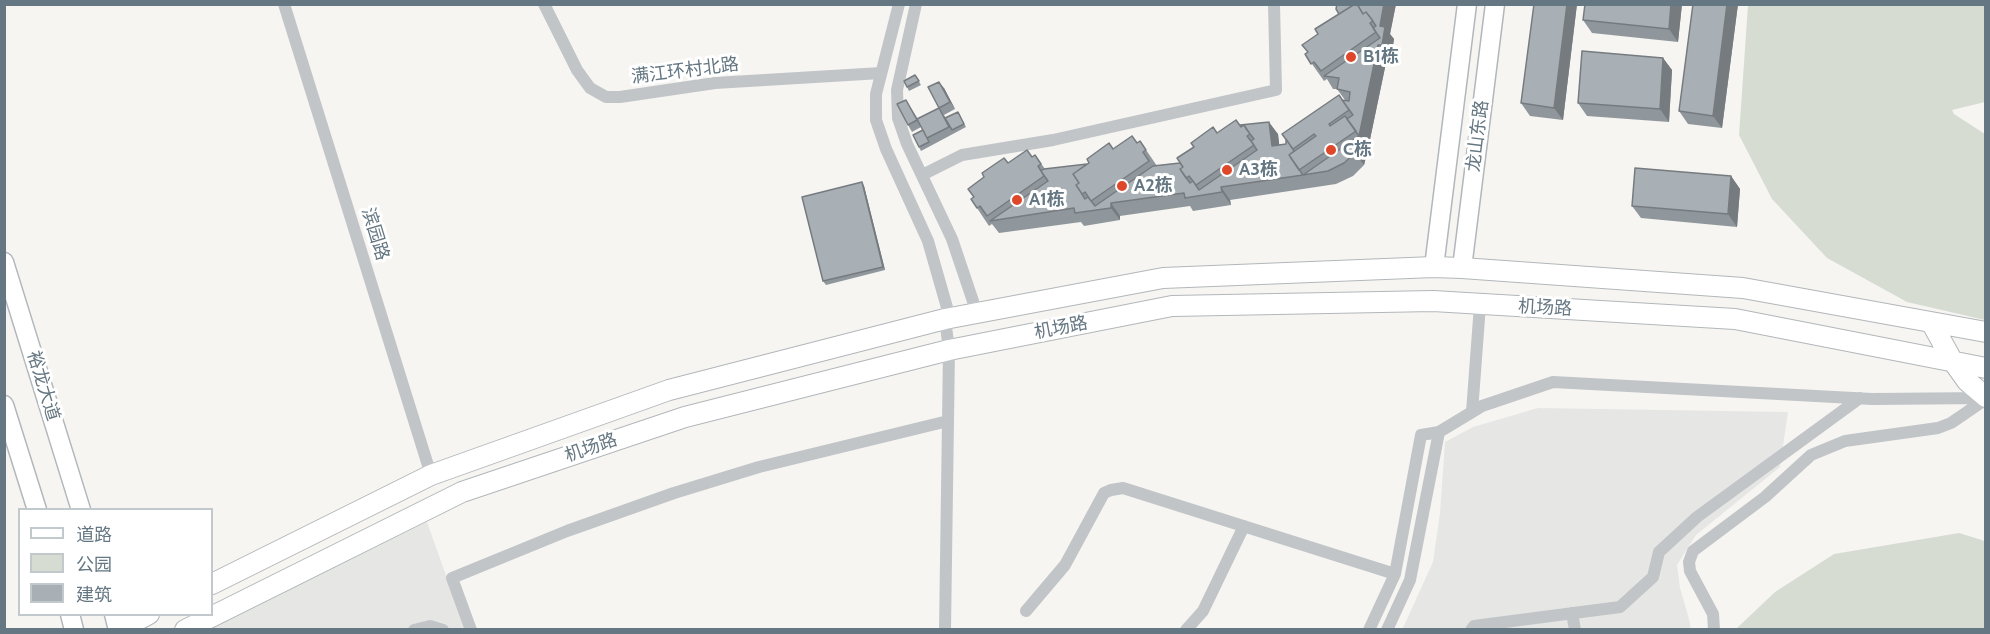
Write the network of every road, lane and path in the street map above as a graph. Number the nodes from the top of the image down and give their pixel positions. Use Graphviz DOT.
graph roads {
  1 [pos="284,4"];
  2 [pos="544,4"];
  3 [pos="898,4"];
  4 [pos="916,4"];
  5 [pos="1274,4"];
  6 [pos="1467,4"];
  7 [pos="1495,4"];
  8 [pos="881,73"];
  9 [pos="922,175"];
  10 [pos="1441,208"];
  11 [pos="1469,212"];
  12 [pos="4,262"];
  13 [pos="1434,267"];
  14 [pos="1462,268"];
  15 [pos="1480,305"];
  16 [pos="977,313"];
  17 [pos="947,318"];
  18 [pos="1932,322"];
  19 [pos="1986,332"];
  20 [pos="949,350"];
  21 [pos="1952,360"];
  22 [pos="1986,368"];
  23 [pos="1860,398"];
  24 [pos="1986,398"];
  25 [pos="4,405"];
  26 [pos="1472,412"];
  27 [pos="948,421"];
  28 [pos="1439,432"];
  29 [pos="431,475"];
  30 [pos="36,508"];
  31 [pos="80,508"];
  32 [pos="1244,526"];
  33 [pos="1395,574"];
  34 [pos="213,584"];
  35 [pos="1026,610"];
  36 [pos="1572,613"];
  37 [pos="147,616"];
  38 [pos="119,630"];
  39 [pos="185,630"];
  40 [pos="414,630"];
  41 [pos="443,630"];
  42 [pos="471,630"];
  43 [pos="945,630"];
  44 [pos="1186,630"];
  45 [pos="1369,630"];
  46 [pos="1387,630"];
  47 [pos="1470,630"];
  48 [pos="1575,630"];
  49 [pos="1714,630"];
  1 -- 29 [label="street, 滨园路"];
  2 -- 8 [label="street, 满江环村北路"];
  3 -- 8 [label="street"];
  4 -- 9 [label="street"];
  5 -- 9 [label="street"];
  6 -- 10 [label="main road, 龙山东路"];
  7 -- 11 [label="main road, 龙山东路"];
  8 -- 17 [label="street"];
  9 -- 16 [label="street"];
  10 -- 11 [label="main road"];
  10 -- 13 [label="main road, 龙山东路"];
  11 -- 14 [label="main road, 龙山东路"];
  12 -- 31 [label="main road, 裕龙大道"];
  13 -- 14 [label="main road, 机场路"];
  13 -- 16 [label="main road, 机场路"];
  14 -- 18 [label="main road, 机场路"];
  15 -- 20 [label="main road, 机场路"];
  15 -- 21 [label="main road, 机场路"];
  15 -- 26 [label="street"];
  16 -- 17 [label="main road, 机场路"];
  17 -- 20 [label="street"];
  17 -- 29 [label="main road, 机场路"];
  18 -- 19 [label="main road, 机场路"];
  18 -- 21 [label="main road"];
  20 -- 27 [label="street"];
  20 -- 39 [label="main road, 机场路"];
  21 -- 22 [label="main road, 机场路"];
  21 -- 24 [label="main road"];
  23 -- 24 [label="street"];
  23 -- 26 [label="street"];
  23 -- 36 [label="street"];
  24 -- 49 [label="street"];
  25 -- 30 [label="main road"];
  26 -- 28 [label="street"];
  27 -- 42 [label="street"];
  27 -- 43 [label="street"];
  28 -- 33 [label="street"];
  28 -- 46 [label="street"];
  29 -- 34 [label="main road, 机场路"];
  32 -- 33 [label="street"];
  32 -- 35 [label="street"];
  32 -- 44 [label="street"];
  33 -- 45 [label="street"];
  36 -- 47 [label="street"];
  36 -- 48 [label="street"];
  37 -- 38 [label="main road"];
  40 -- 41 [label="street"];
}
